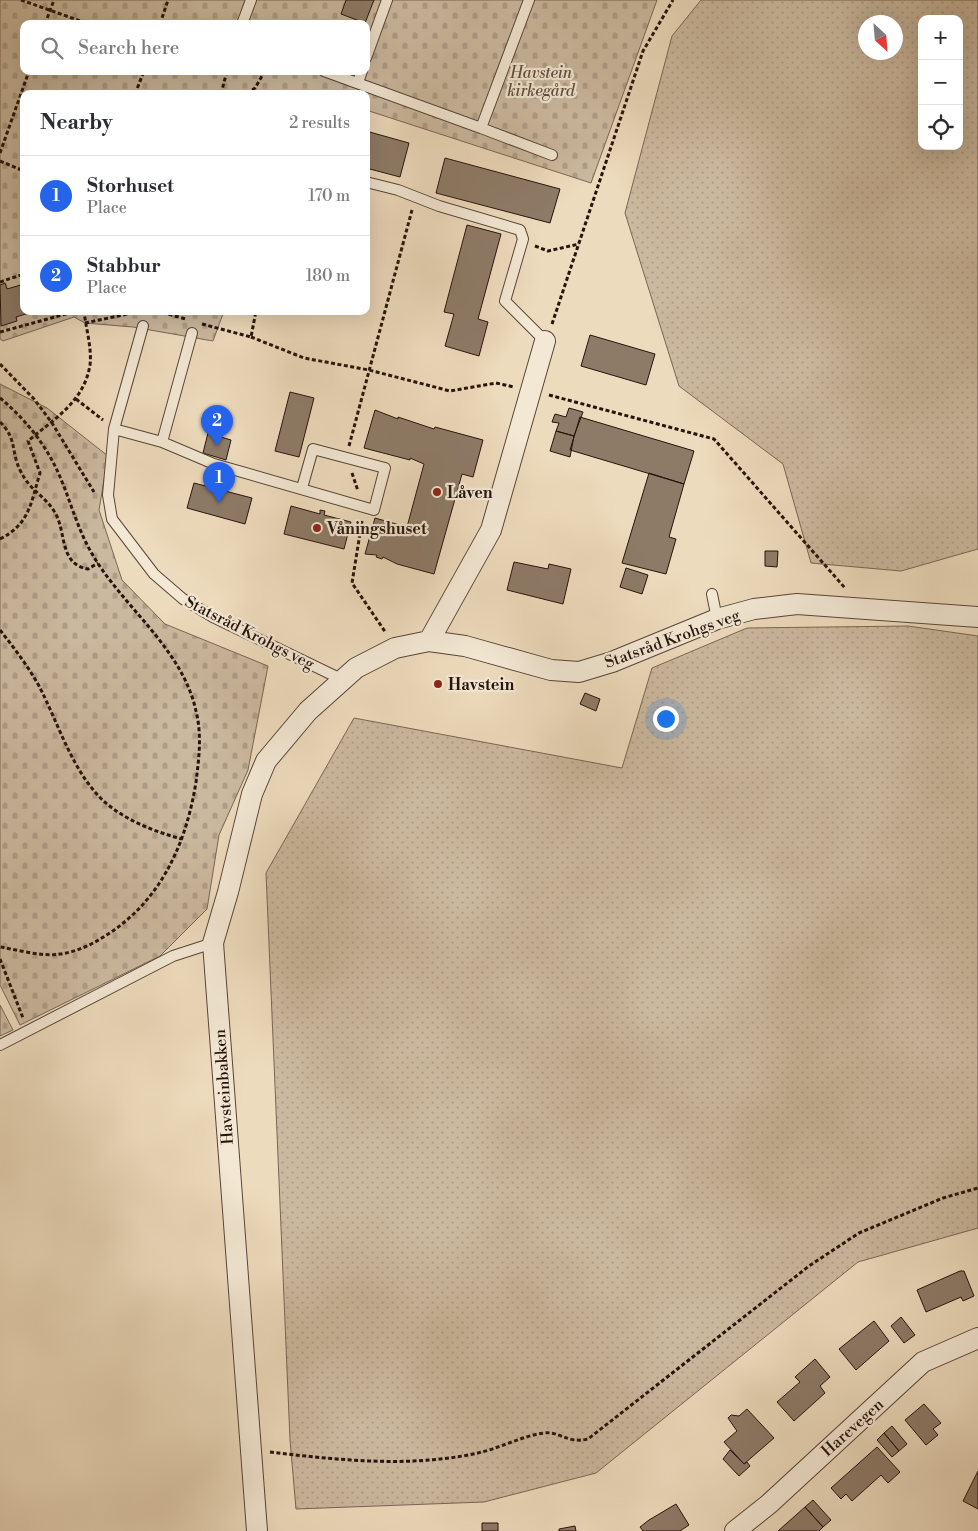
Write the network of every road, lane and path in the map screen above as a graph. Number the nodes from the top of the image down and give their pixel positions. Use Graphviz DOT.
graph roads {
  1 [pos="20,0"];
  2 [pos="54,0"];
  3 [pos="168,0"];
  4 [pos="251,0"];
  5 [pos="387,0"];
  6 [pos="529,0"];
  7 [pos="673,0"];
  8 [pos="50,10"];
  9 [pos="46,20"];
  10 [pos="78,20"];
  11 [pos="161,20"];
  12 [pos="244,20"];
  13 [pos="370,47"];
  14 [pos="28,75"];
  15 [pos="143,75"];
  16 [pos="226,75"];
  17 [pos="263,75"];
  18 [pos="336,75"];
  19 [pos="361,75"];
  20 [pos="358,82"];
  21 [pos="22,90"];
  22 [pos="137,90"];
  23 [pos="222,90"];
  24 [pos="252,90"];
  25 [pos="20,96"];
  26 [pos="481,128"];
  27 [pos="0,153"];
  28 [pos="552,155"];
  29 [pos="0,161"];
  30 [pos="20,169"];
  31 [pos="370,183"];
  32 [pos="415,197"];
  33 [pos="522,242"];
  34 [pos="579,244"];
  35 [pos="20,275"];
  36 [pos="0,282"];
  37 [pos="62,315"];
  38 [pos="84,315"];
  39 [pos="124,315"];
  40 [pos="171,315"];
  41 [pos="255,315"];
  42 [pos="85,324"];
  43 [pos="143,326"];
  44 [pos="0,332"];
  45 [pos="192,333"];
  46 [pos="251,336"];
  47 [pos="546,342"];
  48 [pos="0,364"];
  49 [pos="369,370"];
  50 [pos="531,390"];
  51 [pos="0,398"];
  52 [pos="76,399"];
  53 [pos="0,422"];
  54 [pos="52,423"];
  55 [pos="114,429"];
  56 [pos="36,434"];
  57 [pos="162,442"];
  58 [pos="346,456"];
  59 [pos="302,488"];
  60 [pos="34,491"];
  61 [pos="364,508"];
  62 [pos="112,520"];
  63 [pos="0,539"];
  64 [pos="98,563"];
  65 [pos="712,594"];
  66 [pos="863,608"];
  67 [pos="978,616"];
  68 [pos="717,619"];
  69 [pos="0,630"];
  70 [pos="429,641"];
  71 [pos="395,648"];
  72 [pos="341,679"];
  73 [pos="182,839"];
  74 [pos="213,943"];
  75 [pos="0,947"];
  76 [pos="0,960"];
  77 [pos="28,1030"];
  78 [pos="0,1045"];
  79 [pos="978,1188"];
  80 [pos="978,1338"];
  81 [pos="251,1449"];
  82 [pos="258,1531"];
  83 [pos="735,1531"];
  1 -- 8 [label="path"];
  2 -- 8 [label="path"];
  3 -- 11 [label="path"];
  4 -- 12 [label="lane"];
  5 -- 13 [label="lane"];
  6 -- 26 [label="lane"];
  7 -- 34 [label="path"];
  8 -- 9 [label="path"];
  8 -- 10 [label="path"];
  14 -- 21 [label="path"];
  15 -- 22 [label="path"];
  16 -- 23 [label="path"];
  17 -- 24 [label="path"];
  18 -- 20 [label="lane"];
  19 -- 20 [label="lane"];
  20 -- 26 [label="lane"];
  25 -- 27 [label="path"];
  26 -- 28 [label="lane"];
  29 -- 30 [label="path"];
  31 -- 32 [label="lane"];
  32 -- 33 [label="lane"];
  32 -- 49 [label="path"];
  33 -- 34 [label="path"];
  33 -- 47 [label="lane"];
  34 -- 47 [label="path"];
  35 -- 36 [label="path"];
  37 -- 44 [label="path"];
  38 -- 42 [label="path"];
  39 -- 42 [label="path"];
  40 -- 46 [label="path"];
  41 -- 46 [label="path"];
  42 -- 52 [label="path"];
  43 -- 55 [label="lane, Statsråd Krohgs veg"];
  45 -- 57 [label="lane"];
  46 -- 49 [label="path"];
  47 -- 50 [label="street"];
  48 -- 54 [label="path"];
  49 -- 50 [label="path"];
  49 -- 58 [label="path"];
  50 -- 66 [label="path"];
  50 -- 70 [label="street"];
  51 -- 56 [label="path"];
  52 -- 54 [label="path"];
  52 -- 55 [label="path"];
  53 -- 60 [label="path"];
  54 -- 56 [label="path"];
  54 -- 62 [label="path"];
  55 -- 57 [label="lane"];
  55 -- 62 [label="lane, Statsråd Krohgs veg"];
  56 -- 60 [label="path"];
  56 -- 64 [label="path"];
  57 -- 59 [label="lane"];
  58 -- 59 [label="lane"];
  58 -- 61 [label="path"];
  58 -- 61 [label="lane"];
  59 -- 61 [label="lane"];
  60 -- 63 [label="path"];
  60 -- 64 [label="path"];
  61 -- 71 [label="path"];
  62 -- 72 [label="lane, Statsråd Krohgs veg"];
  64 -- 73 [label="path"];
  65 -- 68 [label="lane"];
  66 -- 67 [label="street, Statsråd Krohgs veg"];
  66 -- 68 [label="street, Statsråd Krohgs veg"];
  68 -- 70 [label="street, Statsråd Krohgs veg"];
  69 -- 73 [label="path"];
  70 -- 71 [label="street, Statsråd Krohgs veg"];
  71 -- 72 [label="street, Statsråd Krohgs veg"];
  72 -- 74 [label="street, Havsteinbakken"];
  73 -- 75 [label="path"];
  74 -- 77 [label="lane"];
  74 -- 81 [label="street, Havsteinbakken"];
  76 -- 77 [label="path"];
  77 -- 78 [label="lane"];
  79 -- 81 [label="path"];
  80 -- 83 [label="street, Harevegen"];
  81 -- 82 [label="street, Havsteinbakken"];
}
